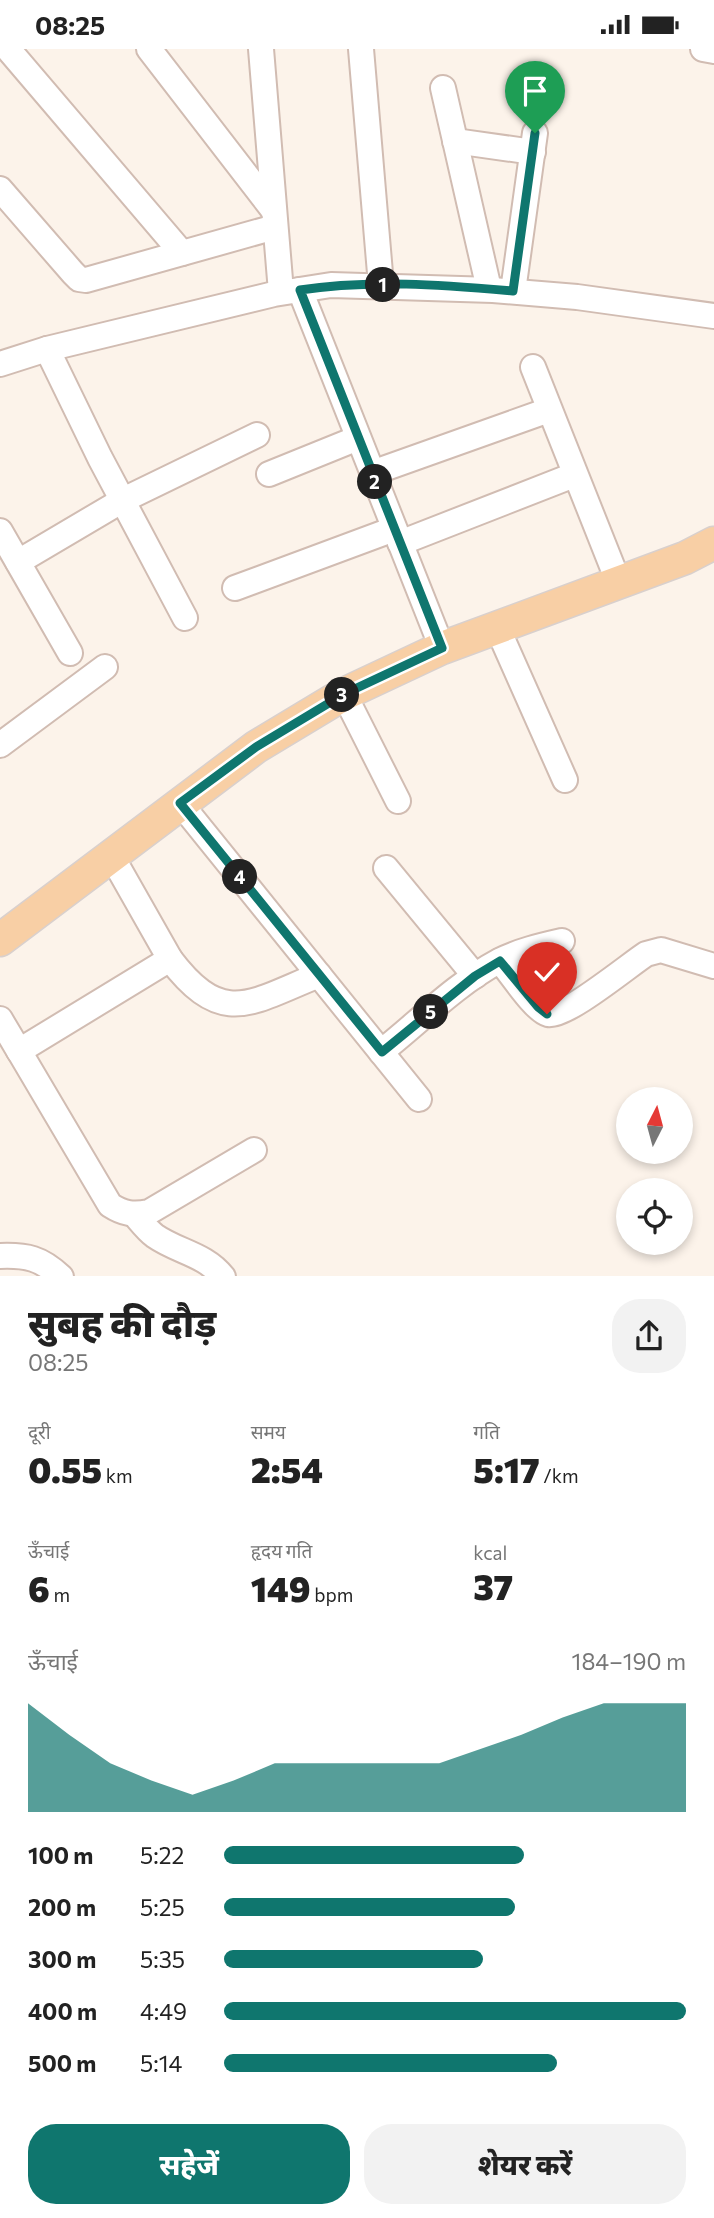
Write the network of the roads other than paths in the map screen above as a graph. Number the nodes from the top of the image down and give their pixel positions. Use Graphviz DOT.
graph roads {
  1 [pos="8,49"];
  2 [pos="149,49"];
  3 [pos="261,49"];
  4 [pos="361,49"];
  5 [pos="703,49"];
  6 [pos="714,51"];
  7 [pos="443,88"];
  8 [pos="455,141"];
  9 [pos="0,189"];
  10 [pos="274,219"];
  11 [pos="181,253"];
  12 [pos="382,285"];
  13 [pos="501,290"];
  14 [pos="290,291"];
  15 [pos="714,316"];
  16 [pos="47,349"];
  17 [pos="0,365"];
  18 [pos="533,367"];
  19 [pos="549,410"];
  20 [pos="257,435"];
  21 [pos="358,438"];
  22 [pos="372,473"];
  23 [pos="269,474"];
  24 [pos="574,475"];
  25 [pos="122,500"];
  26 [pos="0,531"];
  27 [pos="397,536"];
  28 [pos="714,543"];
  29 [pos="18,562"];
  30 [pos="618,581"];
  31 [pos="235,588"];
  32 [pos="186,618"];
  33 [pos="497,627"];
  34 [pos="442,648"];
  35 [pos="70,653"];
  36 [pos="105,667"];
  37 [pos="344,694"];
  38 [pos="0,745"];
  39 [pos="565,780"];
  40 [pos="398,801"];
  41 [pos="180,803"];
  42 [pos="111,855"];
  43 [pos="386,868"];
  44 [pos="5,939"];
  45 [pos="562,941"];
  46 [pos="170,959"];
  47 [pos="500,961"];
  48 [pos="714,966"];
  49 [pos="319,975"];
  50 [pos="475,976"];
  51 [pos="0,1019"];
  52 [pos="19,1051"];
  53 [pos="382,1052"];
  54 [pos="419,1099"];
  55 [pos="254,1150"];
  56 [pos="135,1215"];
  57 [pos="0,1256"];
  58 [pos="0,1274"];
  59 [pos="33,1276"];
  60 [pos="61,1276"];
  61 [pos="223,1276"];
  1 -- 11 [label="street"];
  2 -- 10 [label="street"];
  3 -- 10 [label="street"];
  4 -- 12 [label="street"];
  5 -- 6 [label="street"];
  7 -- 8 [label="street"];
  8 -- 13 [label="street"];
  8 -- 13 [label="street"];
  9 -- 11 [label="street"];
  10 -- 11 [label="street"];
  10 -- 14 [label="street"];
  12 -- 13 [label="street"];
  12 -- 14 [label="street"];
  13 -- 15 [label="street"];
  14 -- 16 [label="street"];
  14 -- 21 [label="street"];
  16 -- 17 [label="street"];
  16 -- 25 [label="street"];
  18 -- 19 [label="street"];
  19 -- 22 [label="street"];
  19 -- 24 [label="street"];
  20 -- 25 [label="street"];
  21 -- 22 [label="street"];
  21 -- 23 [label="street"];
  22 -- 27 [label="street"];
  24 -- 27 [label="street"];
  24 -- 30 [label="street"];
  25 -- 29 [label="street"];
  25 -- 32 [label="street"];
  26 -- 29 [label="street"];
  27 -- 31 [label="street"];
  27 -- 34 [label="street"];
  28 -- 30 [label="main road"];
  29 -- 35 [label="street"];
  30 -- 33 [label="main road"];
  33 -- 34 [label="main road"];
  33 -- 39 [label="street"];
  34 -- 37 [label="main road"];
  36 -- 38 [label="street"];
  37 -- 40 [label="street"];
  37 -- 41 [label="main road"];
  41 -- 42 [label="main road"];
  41 -- 49 [label="street"];
  42 -- 44 [label="main road"];
  42 -- 46 [label="street"];
  43 -- 50 [label="street"];
  45 -- 47 [label="street"];
  46 -- 49 [label="street"];
  46 -- 52 [label="street"];
  47 -- 48 [label="street"];
  47 -- 50 [label="street"];
  49 -- 53 [label="street"];
  50 -- 53 [label="street"];
  51 -- 52 [label="street"];
  52 -- 56 [label="street"];
  53 -- 54 [label="street"];
  55 -- 56 [label="street"];
  56 -- 61 [label="street"];
  57 -- 60 [label="street"];
  58 -- 59 [label="street"];
}
